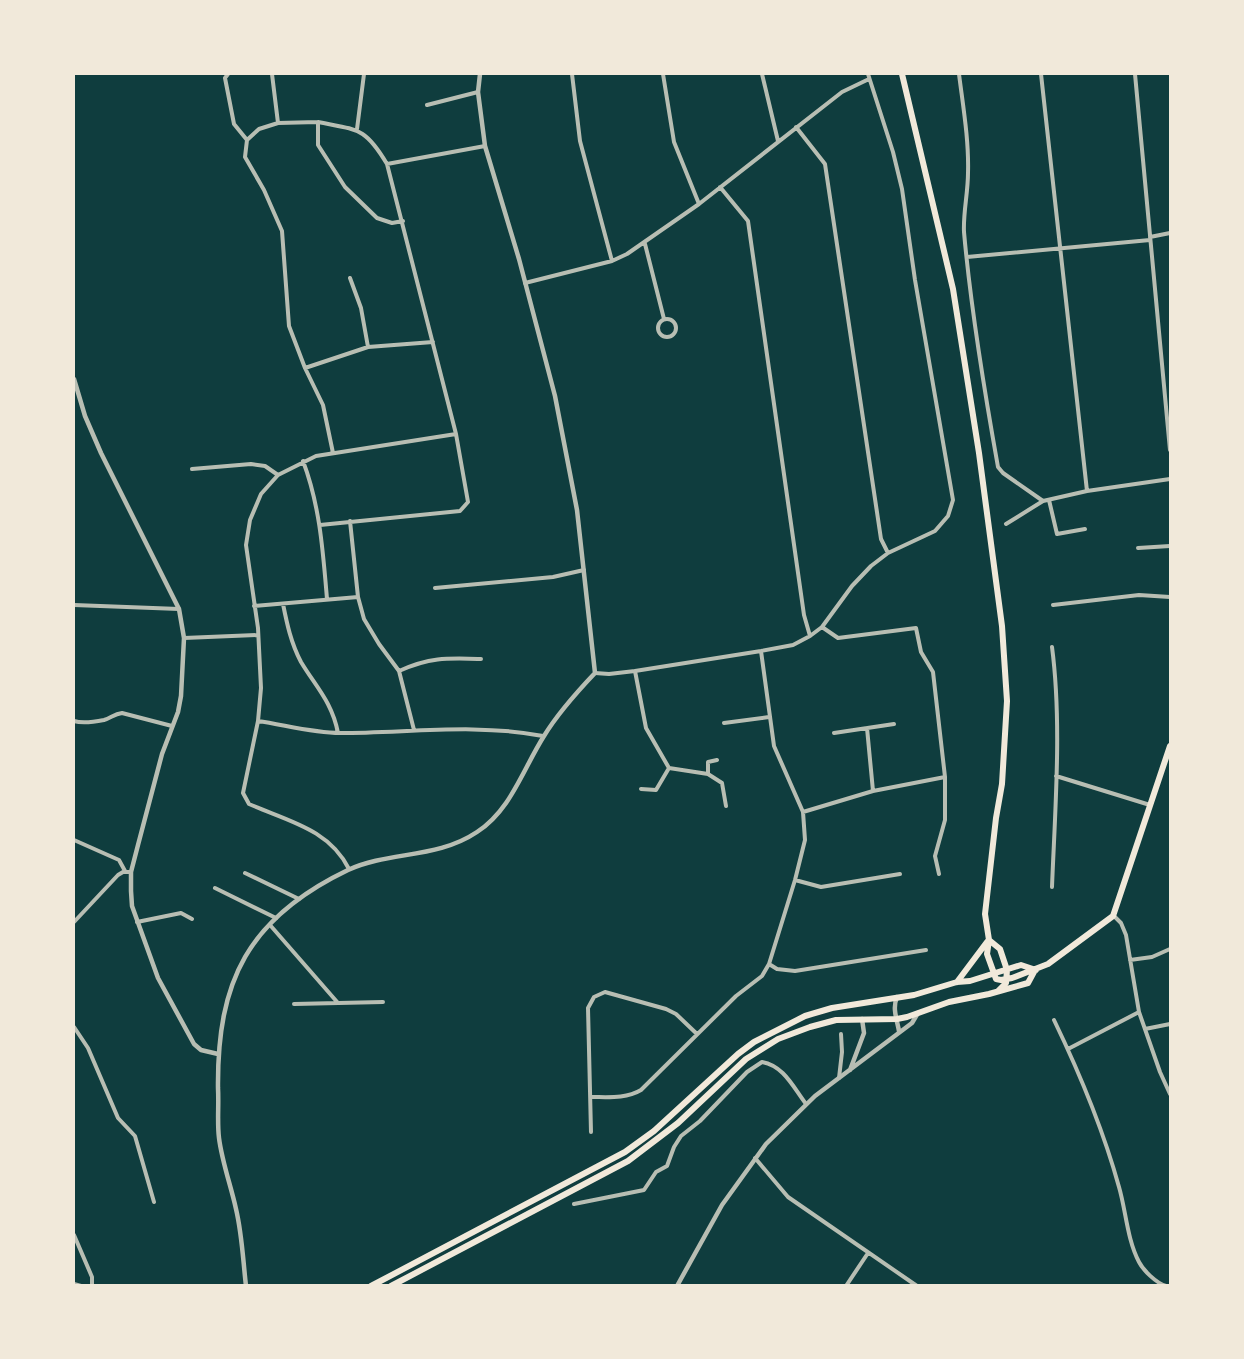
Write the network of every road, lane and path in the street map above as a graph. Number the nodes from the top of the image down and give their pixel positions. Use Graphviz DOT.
graph roads {
  1 [pos="228,74"];
  2 [pos="272,74"];
  3 [pos="364,74"];
  4 [pos="480,74"];
  5 [pos="572,74"];
  6 [pos="663,74"];
  7 [pos="762,74"];
  8 [pos="868,74"];
  9 [pos="902,74"];
  10 [pos="958,74"];
  11 [pos="1041,74"];
  12 [pos="1135,74"];
  13 [pos="869,79"];
  14 [pos="478,92"];
  15 [pos="427,105"];
  16 [pos="318,122"];
  17 [pos="278,123"];
  18 [pos="796,127"];
  19 [pos="357,129"];
  20 [pos="247,140"];
  21 [pos="778,141"];
  22 [pos="485,146"];
  23 [pos="387,164"];
  24 [pos="720,188"];
  25 [pos="699,204"];
  26 [pos="403,221"];
  27 [pos="1170,233"];
  28 [pos="1150,238"];
  29 [pos="645,243"];
  30 [pos="1060,248"];
  31 [pos="967,257"];
  32 [pos="612,261"];
  33 [pos="350,278"];
  34 [pos="525,283"];
  35 [pos="664,319"];
  36 [pos="434,342"];
  37 [pos="368,346"];
  38 [pos="305,368"];
  39 [pos="74,379"];
  40 [pos="456,434"];
  41 [pos="1170,450"];
  42 [pos="333,453"];
  43 [pos="303,461"];
  44 [pos="192,469"];
  45 [pos="278,475"];
  46 [pos="1170,479"];
  47 [pos="1087,491"];
  48 [pos="1049,500"];
  49 [pos="1043,501"];
  50 [pos="350,521"];
  51 [pos="1006,524"];
  52 [pos="320,525"];
  53 [pos="1085,529"];
  54 [pos="1170,546"];
  55 [pos="1138,548"];
  56 [pos="888,553"];
  57 [pos="584,570"];
  58 [pos="435,588"];
  59 [pos="358,597"];
  60 [pos="1170,597"];
  61 [pos="327,599"];
  62 [pos="283,604"];
  63 [pos="74,605"];
  64 [pos="1053,605"];
  65 [pos="254,606"];
  66 [pos="179,609"];
  67 [pos="822,627"];
  68 [pos="258,635"];
  69 [pos="810,636"];
  70 [pos="184,638"];
  71 [pos="1052,647"];
  72 [pos="761,651"];
  73 [pos="481,659"];
  74 [pos="399,671"];
  75 [pos="635,671"];
  76 [pos="595,673"];
  77 [pos="769,717"];
  78 [pos="258,721"];
  79 [pos="74,722"];
  80 [pos="724,723"];
  81 [pos="894,724"];
  82 [pos="172,726"];
  83 [pos="867,728"];
  84 [pos="414,730"];
  85 [pos="338,733"];
  86 [pos="834,733"];
  87 [pos="543,736"];
  88 [pos="1170,746"];
  89 [pos="717,760"];
  90 [pos="669,768"];
  91 [pos="708,774"];
  92 [pos="1056,776"];
  93 [pos="945,777"];
  94 [pos="641,789"];
  95 [pos="873,790"];
  96 [pos="726,806"];
  97 [pos="1151,806"];
  98 [pos="803,812"];
  99 [pos="74,840"];
  100 [pos="350,870"];
  101 [pos="128,872"];
  102 [pos="245,873"];
  103 [pos="900,874"];
  104 [pos="939,874"];
  105 [pos="795,880"];
  106 [pos="1052,887"];
  107 [pos="215,888"];
  108 [pos="299,900"];
  109 [pos="1113,916"];
  110 [pos="192,918"];
  111 [pos="276,918"];
  112 [pos="74,922"];
  113 [pos="137,922"];
  114 [pos="270,925"];
  115 [pos="989,940"];
  116 [pos="1170,949"];
  117 [pos="926,950"];
  118 [pos="1130,960"];
  119 [pos="769,964"];
  120 [pos="1007,970"];
  121 [pos="1036,970"];
  122 [pos="993,974"];
  123 [pos="1007,979"];
  124 [pos="957,982"];
  125 [pos="998,991"];
  126 [pos="897,997"];
  127 [pos="383,1002"];
  128 [pos="338,1003"];
  129 [pos="294,1004"];
  130 [pos="1139,1012"];
  131 [pos="918,1013"];
  132 [pos="862,1019"];
  133 [pos="897,1019"];
  134 [pos="1054,1020"];
  135 [pos="1170,1024"];
  136 [pos="74,1027"];
  137 [pos="1145,1029"];
  138 [pos="899,1031"];
  139 [pos="697,1034"];
  140 [pos="841,1034"];
  141 [pos="1068,1049"];
  142 [pos="218,1054"];
  143 [pos="850,1070"];
  144 [pos="839,1078"];
  145 [pos="1170,1094"];
  146 [pos="591,1097"];
  147 [pos="806,1104"];
  148 [pos="591,1132"];
  149 [pos="755,1158"];
  150 [pos="154,1202"];
  151 [pos="574,1204"];
  152 [pos="74,1235"];
  153 [pos="868,1253"];
  154 [pos="74,1284"];
  155 [pos="81,1286"];
  156 [pos="92,1286"];
  157 [pos="246,1286"];
  158 [pos="371,1286"];
  159 [pos="391,1286"];
  160 [pos="677,1286"];
  161 [pos="846,1286"];
  162 [pos="916,1286"];
  163 [pos="1166,1286"];
  1 -- 20 [label="street"];
  2 -- 17 [label="street"];
  3 -- 19 [label="street"];
  4 -- 14 [label="street"];
  5 -- 32 [label="street"];
  6 -- 25 [label="street"];
  7 -- 21 [label="street"];
  8 -- 13 [label="street"];
  9 -- 115 [label="main road"];
  10 -- 31 [label="street"];
  11 -- 30 [label="street"];
  12 -- 28 [label="street"];
  13 -- 18 [label="street"];
  13 -- 56 [label="street"];
  14 -- 15 [label="street"];
  14 -- 22 [label="street"];
  16 -- 17 [label="street"];
  16 -- 19 [label="street"];
  16 -- 26 [label="street"];
  17 -- 20 [label="street"];
  18 -- 21 [label="street"];
  18 -- 56 [label="street"];
  19 -- 23 [label="street"];
  20 -- 38 [label="street"];
  21 -- 24 [label="street"];
  22 -- 23 [label="street"];
  22 -- 34 [label="street"];
  23 -- 26 [label="street"];
  24 -- 25 [label="street"];
  24 -- 69 [label="street"];
  25 -- 29 [label="street"];
  26 -- 36 [label="street"];
  27 -- 28 [label="street"];
  28 -- 30 [label="street"];
  28 -- 41 [label="street"];
  29 -- 32 [label="street"];
  29 -- 35 [label="street"];
  30 -- 31 [label="street"];
  30 -- 47 [label="street"];
  31 -- 49 [label="street"];
  32 -- 34 [label="street"];
  33 -- 37 [label="street"];
  34 -- 57 [label="street"];
  35 -- 35 [label="street"];
  36 -- 37 [label="street"];
  36 -- 40 [label="street"];
  37 -- 38 [label="street"];
  38 -- 42 [label="street"];
  39 -- 66 [label="street"];
  40 -- 42 [label="street"];
  40 -- 50 [label="street"];
  42 -- 43 [label="street"];
  43 -- 45 [label="street"];
  43 -- 52 [label="street"];
  44 -- 45 [label="street"];
  45 -- 65 [label="street"];
  46 -- 47 [label="street"];
  47 -- 48 [label="street"];
  48 -- 49 [label="street"];
  48 -- 53 [label="street"];
  49 -- 51 [label="street"];
  50 -- 52 [label="street"];
  50 -- 59 [label="street"];
  52 -- 61 [label="street"];
  54 -- 55 [label="street"];
  56 -- 67 [label="street"];
  57 -- 58 [label="street"];
  57 -- 76 [label="street"];
  59 -- 61 [label="street"];
  59 -- 74 [label="street"];
  60 -- 64 [label="street"];
  61 -- 62 [label="street"];
  62 -- 65 [label="street"];
  62 -- 85 [label="street"];
  63 -- 66 [label="street"];
  65 -- 68 [label="street"];
  66 -- 70 [label="street"];
  67 -- 69 [label="street"];
  67 -- 93 [label="street"];
  68 -- 70 [label="street"];
  68 -- 78 [label="street"];
  69 -- 72 [label="street"];
  70 -- 82 [label="street"];
  71 -- 92 [label="street"];
  72 -- 75 [label="street"];
  72 -- 77 [label="street"];
  73 -- 74 [label="street"];
  74 -- 84 [label="street"];
  75 -- 76 [label="street"];
  75 -- 90 [label="street"];
  76 -- 87 [label="street"];
  77 -- 80 [label="street"];
  77 -- 98 [label="street"];
  78 -- 85 [label="street"];
  78 -- 100 [label="street"];
  79 -- 82 [label="street"];
  81 -- 83 [label="street"];
  82 -- 101 [label="street"];
  83 -- 86 [label="street"];
  83 -- 95 [label="street"];
  84 -- 85 [label="street"];
  84 -- 87 [label="street"];
  87 -- 100 [label="street"];
  88 -- 97 [label="main road"];
  89 -- 91 [label="street"];
  90 -- 91 [label="street"];
  90 -- 94 [label="street"];
  91 -- 96 [label="street"];
  92 -- 97 [label="street"];
  92 -- 106 [label="street"];
  93 -- 95 [label="street"];
  93 -- 104 [label="street"];
  95 -- 98 [label="street"];
  97 -- 109 [label="main road"];
  98 -- 105 [label="street"];
  99 -- 101 [label="street"];
  100 -- 108 [label="street"];
  101 -- 112 [label="street"];
  101 -- 113 [label="street"];
  102 -- 108 [label="street"];
  103 -- 105 [label="street"];
  105 -- 119 [label="street"];
  107 -- 111 [label="street"];
  108 -- 111 [label="street"];
  109 -- 118 [label="street"];
  109 -- 121 [label="main road"];
  110 -- 113 [label="street"];
  111 -- 114 [label="street"];
  113 -- 142 [label="street"];
  114 -- 128 [label="street"];
  114 -- 142 [label="street"];
  115 -- 120 [label="main road"];
  115 -- 122 [label="main road"];
  115 -- 124 [label="main road"];
  116 -- 118 [label="street"];
  117 -- 119 [label="street"];
  118 -- 130 [label="street"];
  119 -- 139 [label="street"];
  120 -- 121 [label="main road"];
  120 -- 122 [label="main road"];
  120 -- 123 [label="main road"];
  121 -- 123 [label="main road"];
  121 -- 125 [label="main road"];
  122 -- 123 [label="main road"];
  122 -- 124 [label="main road"];
  123 -- 125 [label="main road"];
  124 -- 126 [label="main road"];
  125 -- 131 [label="main road"];
  126 -- 133 [label="street"];
  126 -- 158 [label="main road"];
  127 -- 128 [label="street"];
  128 -- 129 [label="street"];
  130 -- 137 [label="street"];
  130 -- 141 [label="street"];
  131 -- 133 [label="main road"];
  131 -- 138 [label="street"];
  132 -- 133 [label="main road"];
  132 -- 143 [label="street"];
  132 -- 159 [label="main road"];
  133 -- 138 [label="street"];
  134 -- 141 [label="street"];
  135 -- 137 [label="street"];
  136 -- 150 [label="street"];
  137 -- 145 [label="street"];
  138 -- 143 [label="street"];
  139 -- 146 [label="street"];
  139 -- 146 [label="street"];
  140 -- 144 [label="street"];
  141 -- 163 [label="street"];
  142 -- 157 [label="street"];
  143 -- 144 [label="street"];
  144 -- 147 [label="street"];
  146 -- 148 [label="street"];
  147 -- 149 [label="street"];
  147 -- 151 [label="street"];
  149 -- 153 [label="street"];
  149 -- 160 [label="street"];
  152 -- 156 [label="street"];
  153 -- 161 [label="street"];
  153 -- 162 [label="street"];
  154 -- 155 [label="street"];
}
